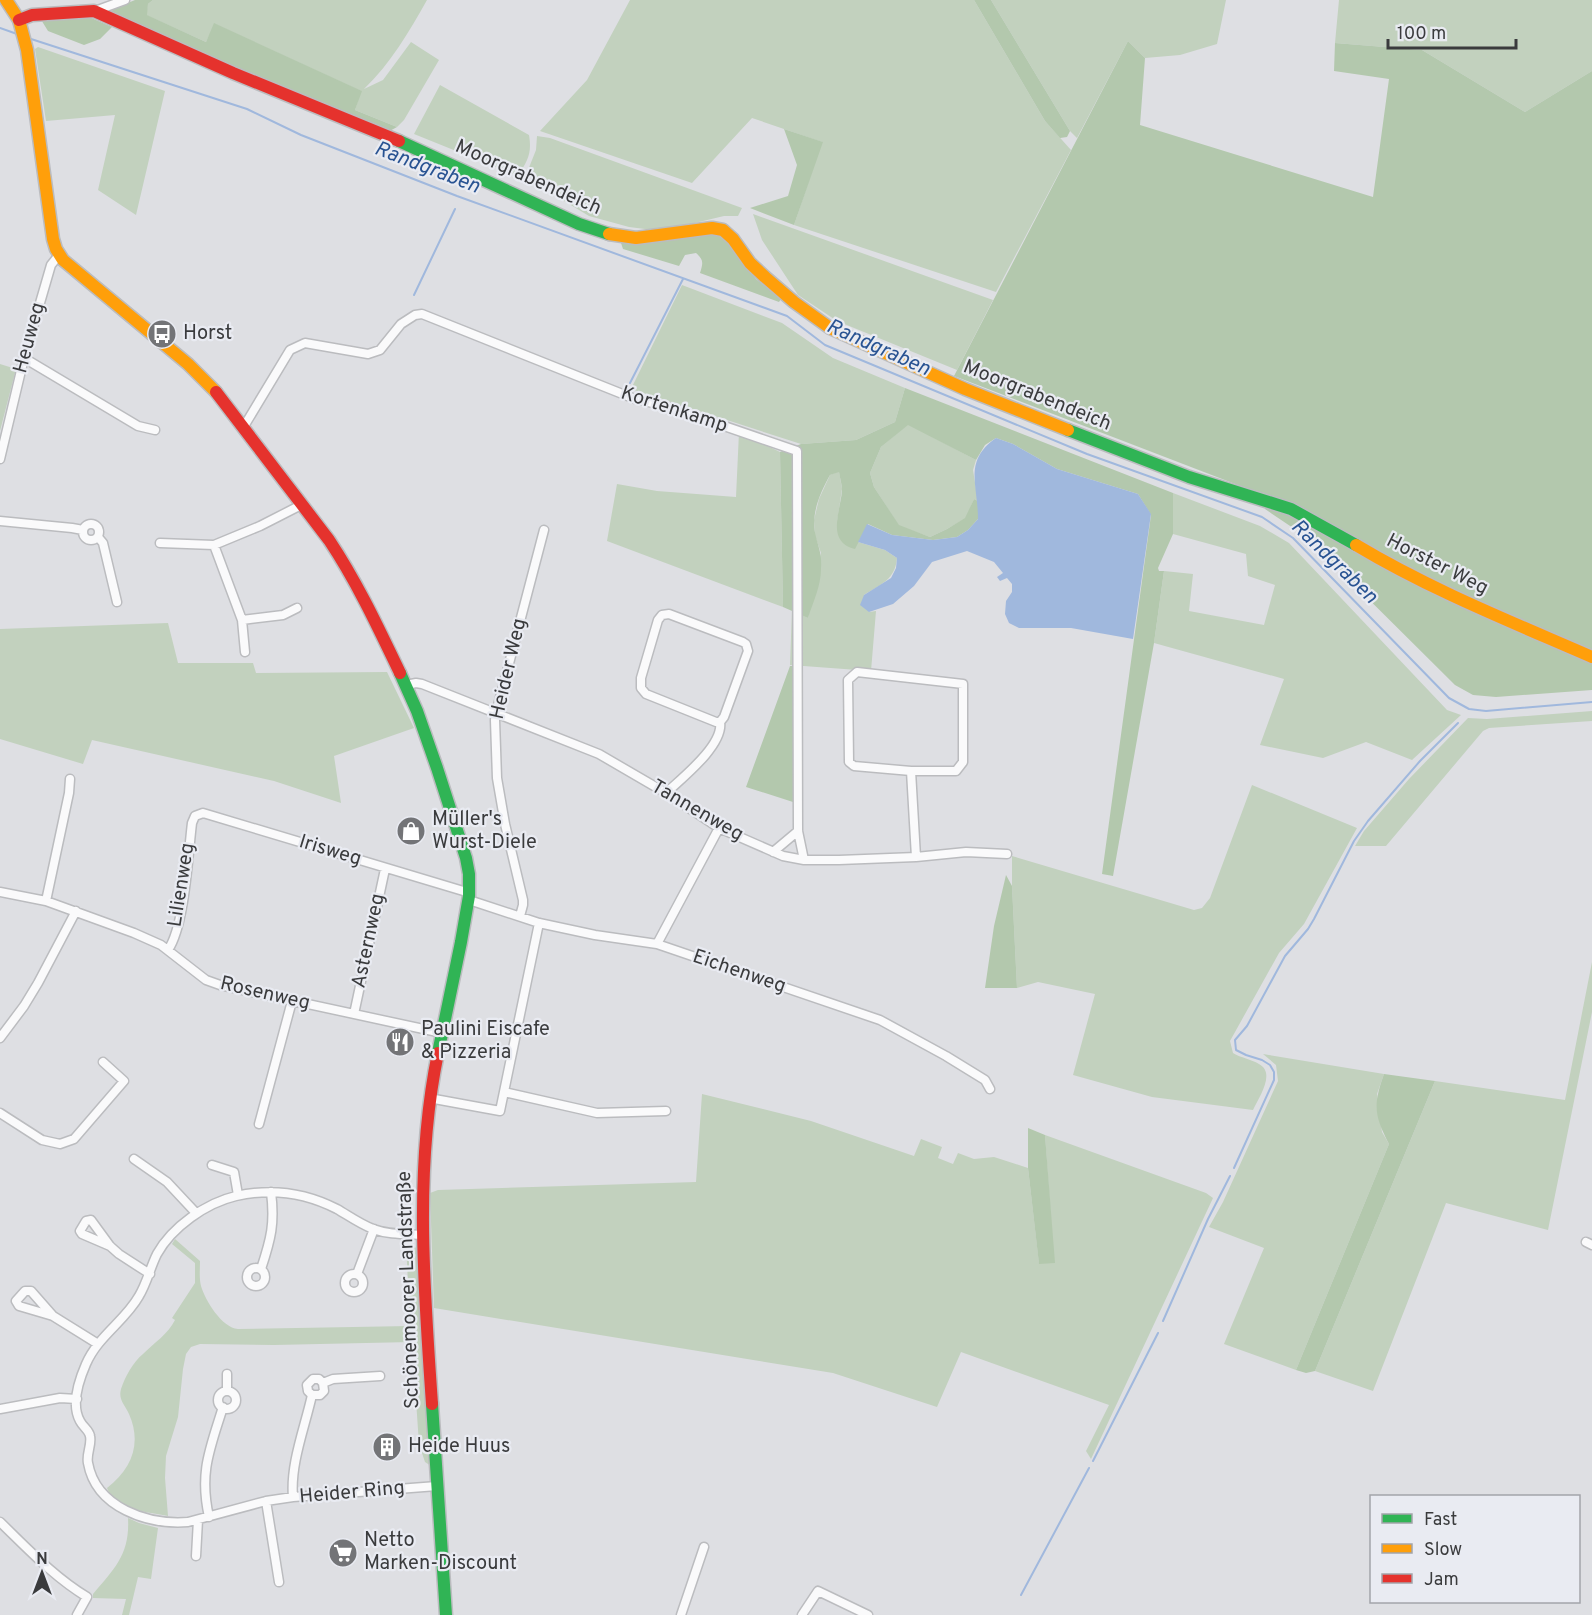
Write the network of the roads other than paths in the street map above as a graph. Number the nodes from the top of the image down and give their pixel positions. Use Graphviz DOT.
graph roads {
  1 [pos="6,0"];
  2 [pos="125,0"];
  3 [pos="94,11"];
  4 [pos="20,24"];
  5 [pos="59,255"];
  6 [pos="24,358"];
  7 [pos="243,428"];
  8 [pos="155,430"];
  9 [pos="0,459"];
  10 [pos="1268,501"];
  11 [pos="303,504"];
  12 [pos="0,521"];
  13 [pos="544,530"];
  14 [pos="160,543"];
  15 [pos="214,545"];
  16 [pos="117,602"];
  17 [pos="297,608"];
  18 [pos="242,620"];
  19 [pos="245,652"];
  20 [pos="1592,657"];
  21 [pos="406,685"];
  22 [pos="496,713"];
  23 [pos="720,722"];
  24 [pos="911,771"];
  25 [pos="70,780"];
  26 [pos="666,793"];
  27 [pos="193,820"];
  28 [pos="720,828"];
  29 [pos="798,831"];
  30 [pos="773,852"];
  31 [pos="1007,854"];
  32 [pos="916,857"];
  33 [pos="804,860"];
  34 [pos="385,869"];
  35 [pos="0,891"];
  36 [pos="469,897"];
  37 [pos="46,901"];
  38 [pos="75,911"];
  39 [pos="520,916"];
  40 [pos="539,923"];
  41 [pos="657,944"];
  42 [pos="168,950"];
  43 [pos="292,1001"];
  44 [pos="354,1014"];
  45 [pos="442,1033"];
  46 [pos="0,1038"];
  47 [pos="103,1062"];
  48 [pos="990,1089"];
  49 [pos="504,1092"];
  50 [pos="429,1098"];
  51 [pos="666,1111"];
  52 [pos="0,1113"];
  53 [pos="259,1124"];
  54 [pos="134,1159"];
  55 [pos="212,1165"];
  56 [pos="271,1192"];
  57 [pos="238,1195"];
  58 [pos="196,1214"];
  59 [pos="374,1229"];
  60 [pos="423,1235"];
  61 [pos="110,1246"];
  62 [pos="261,1269"];
  63 [pos="150,1274"];
  64 [pos="357,1274"];
  65 [pos="53,1316"];
  66 [pos="98,1344"];
  67 [pos="227,1374"];
  68 [pos="380,1376"];
  69 [pos="323,1383"];
  70 [pos="312,1395"];
  71 [pos="77,1399"];
  72 [pos="0,1408"];
  73 [pos="437,1486"];
  74 [pos="293,1497"];
  75 [pos="266,1502"];
  76 [pos="209,1517"];
  77 [pos="198,1520"];
  78 [pos="0,1522"];
  79 [pos="704,1547"];
  80 [pos="196,1556"];
  81 [pos="279,1582"];
  82 [pos="77,1615"];
  83 [pos="446,1615"];
  84 [pos="681,1615"];
  85 [pos="802,1615"];
  86 [pos="868,1615"];
  1 -- 4 [label="street"];
  2 -- 3 [label="street"];
  3 -- 4 [label="street, Moorgrabendeich"];
  3 -- 10 [label="street, Moorgrabendeich"];
  4 -- 5 [label="street"];
  5 -- 6 [label="street, Heuweg"];
  5 -- 7 [label="street, Schönemoorer Landstraße"];
  6 -- 8 [label="street"];
  6 -- 9 [label="street, Heuweg"];
  7 -- 11 [label="street, Schönemoorer Landstraße"];
  7 -- 29 [label="street, Kortenkamp"];
  10 -- 20 [label="street, Horster Weg"];
  11 -- 15 [label="street"];
  11 -- 21 [label="street, Schönemoorer Landstraße"];
  12 -- 16 [label="street"];
  13 -- 22 [label="street, Heider Weg"];
  14 -- 15 [label="street"];
  15 -- 18 [label="street"];
  17 -- 18 [label="street"];
  18 -- 19 [label="street"];
  21 -- 22 [label="street, Tannenweg"];
  21 -- 36 [label="street, Schönemoorer Landstraße"];
  22 -- 26 [label="street, Tannenweg"];
  22 -- 39 [label="street, Heider Weg"];
  23 -- 23 [label="street"];
  23 -- 26 [label="street"];
  24 -- 24 [label="street"];
  24 -- 32 [label="street"];
  25 -- 37 [label="street"];
  26 -- 28 [label="street, Tannenweg"];
  27 -- 34 [label="street, Irisweg"];
  27 -- 42 [label="street, Lilienweg"];
  28 -- 30 [label="street, Tannenweg"];
  28 -- 41 [label="street"];
  29 -- 30 [label="street"];
  29 -- 33 [label="street, Kortenkamp"];
  30 -- 33 [label="street, Tannenweg"];
  31 -- 32 [label="street, Tannenweg"];
  32 -- 33 [label="street, Tannenweg"];
  34 -- 36 [label="street, Irisweg"];
  34 -- 44 [label="street, Asternweg"];
  35 -- 37 [label="street, Rosenweg"];
  36 -- 39 [label="street, Eichenweg"];
  36 -- 45 [label="street, Schönemoorer Landstraße"];
  37 -- 38 [label="street, Rosenweg"];
  38 -- 42 [label="street, Rosenweg"];
  38 -- 46 [label="street"];
  39 -- 40 [label="street, Eichenweg"];
  40 -- 41 [label="street, Eichenweg"];
  40 -- 49 [label="street"];
  41 -- 48 [label="street, Eichenweg"];
  42 -- 43 [label="street, Rosenweg"];
  43 -- 44 [label="street, Rosenweg"];
  43 -- 53 [label="street"];
  44 -- 45 [label="street, Rosenweg"];
  45 -- 50 [label="street, Schönemoorer Landstraße"];
  47 -- 52 [label="street"];
  49 -- 50 [label="street"];
  49 -- 51 [label="street"];
  50 -- 60 [label="street, Schönemoorer Landstraße"];
  54 -- 58 [label="street"];
  55 -- 57 [label="street"];
  56 -- 57 [label="street, Heider Ring"];
  56 -- 59 [label="street, Heider Ring"];
  56 -- 62 [label="street"];
  57 -- 58 [label="street, Heider Ring"];
  58 -- 63 [label="street, Heider Ring"];
  59 -- 60 [label="street, Heider Ring"];
  59 -- 64 [label="street"];
  60 -- 73 [label="street, Schönemoorer Landstraße"];
  61 -- 63 [label="street"];
  63 -- 66 [label="street, Heider Ring"];
  65 -- 66 [label="street"];
  66 -- 71 [label="street, Heider Ring"];
  67 -- 76 [label="street"];
  68 -- 69 [label="street"];
  69 -- 70 [label="street"];
  69 -- 70 [label="street"];
  70 -- 74 [label="street"];
  71 -- 72 [label="street"];
  71 -- 77 [label="street, Heider Ring"];
  73 -- 74 [label="street, Heider Ring"];
  73 -- 83 [label="street, Schönemoorer Landstraße"];
  74 -- 75 [label="street, Heider Ring"];
  75 -- 76 [label="street, Heider Ring"];
  75 -- 81 [label="street"];
  76 -- 77 [label="street, Heider Ring"];
  77 -- 80 [label="street"];
  78 -- 82 [label="street"];
  79 -- 84 [label="street"];
  85 -- 86 [label="street"];
}
